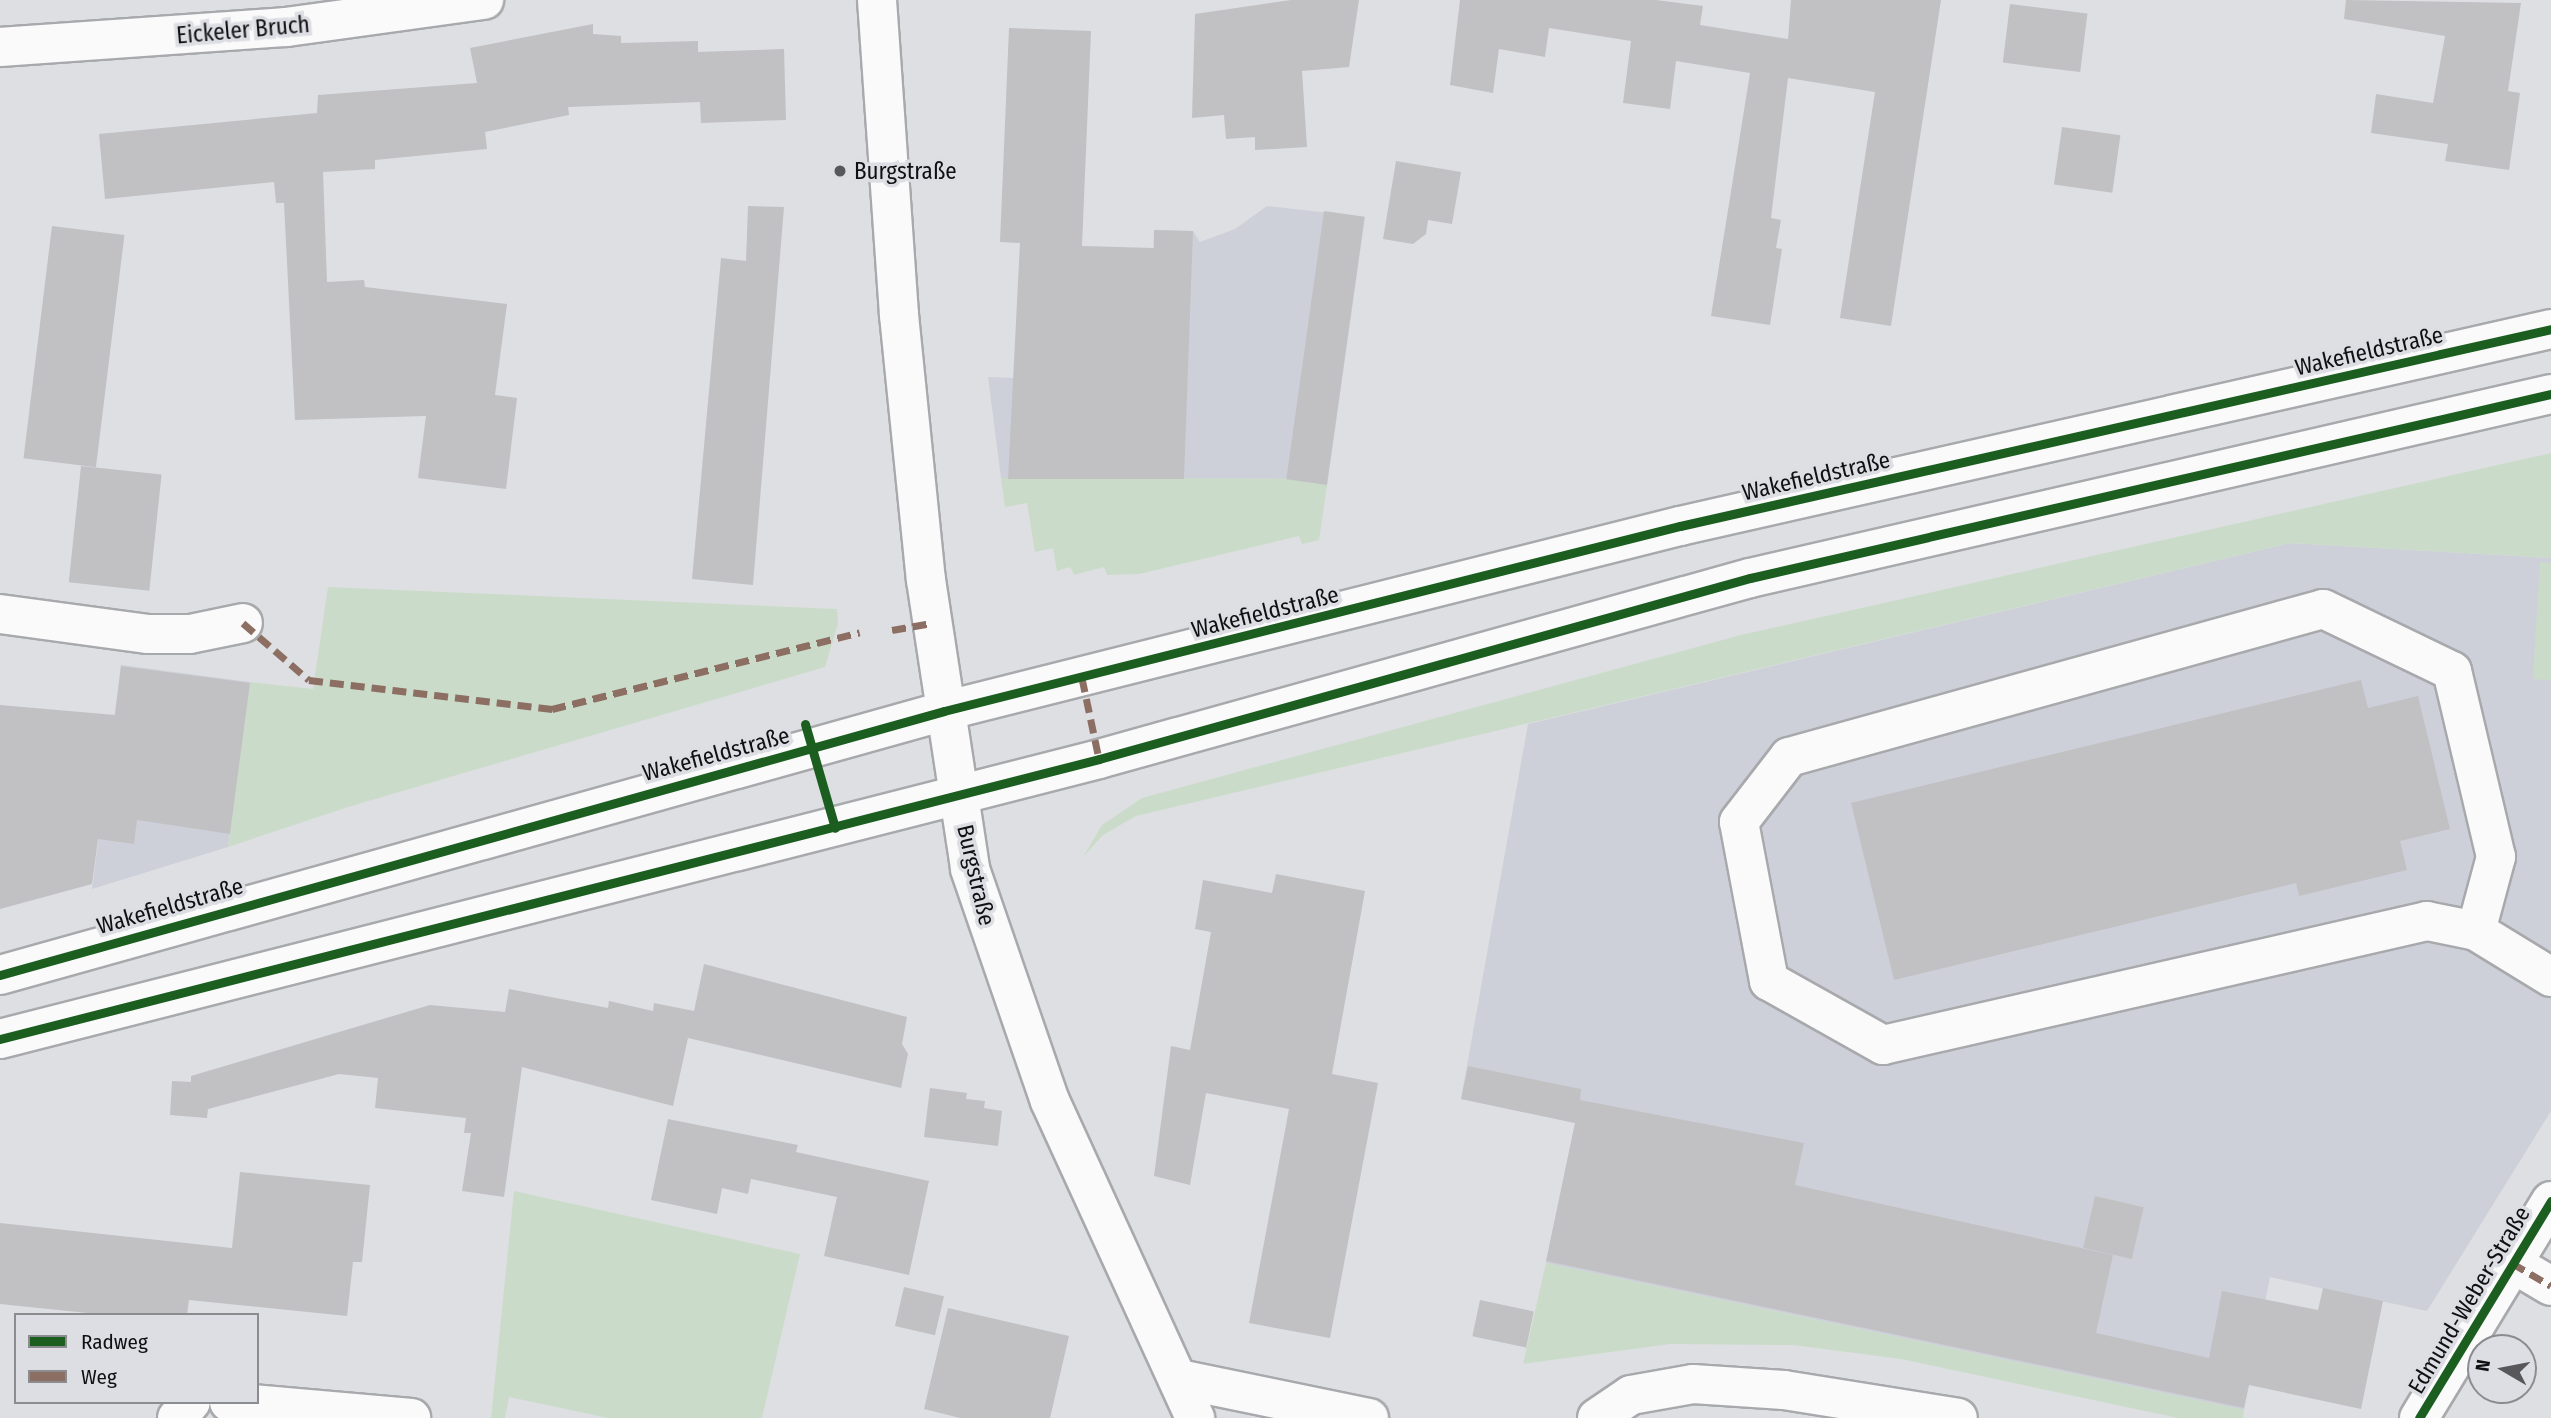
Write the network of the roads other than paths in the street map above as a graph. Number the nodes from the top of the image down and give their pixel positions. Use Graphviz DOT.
graph roads {
  1 [pos="484,0"];
  2 [pos="877,0"];
  3 [pos="0,47"];
  4 [pos="2551,330"];
  5 [pos="2551,394"];
  6 [pos="0,614"];
  7 [pos="243,623"];
  8 [pos="944,710"];
  9 [pos="958,795"];
  10 [pos="2476,930"];
  11 [pos="0,975"];
  12 [pos="2551,977"];
  13 [pos="0,1039"];
  14 [pos="2551,1201"];
  15 [pos="2512,1264"];
  16 [pos="2551,1286"];
  17 [pos="1179,1379"];
  18 [pos="189,1404"];
  19 [pos="252,1404"];
  20 [pos="177,1418"];
  21 [pos="411,1418"];
  22 [pos="1195,1418"];
  23 [pos="1369,1418"];
  24 [pos="1597,1418"];
  25 [pos="1958,1418"];
  26 [pos="2419,1418"];
  1 -- 3 [label="main road, Eickeler Bruch"];
  2 -- 8 [label="main road, Burgstraße"];
  4 -- 8 [label="main road, Wakefieldstraße"];
  5 -- 9 [label="main road"];
  6 -- 7 [label="main road"];
  8 -- 9 [label="main road, Burgstraße"];
  8 -- 11 [label="main road, Wakefieldstraße"];
  9 -- 13 [label="main road"];
  9 -- 17 [label="main road, Burgstraße"];
  10 -- 10 [label="main road"];
  10 -- 12 [label="main road"];
  14 -- 15 [label="main road, Edmund-Weber-Straße"];
  15 -- 16 [label="main road"];
  15 -- 26 [label="main road, Edmund-Weber-Straße"];
  17 -- 22 [label="main road, Burgstraße"];
  17 -- 23 [label="main road"];
  18 -- 20 [label="main road"];
  19 -- 21 [label="main road"];
  24 -- 25 [label="main road"];
}
